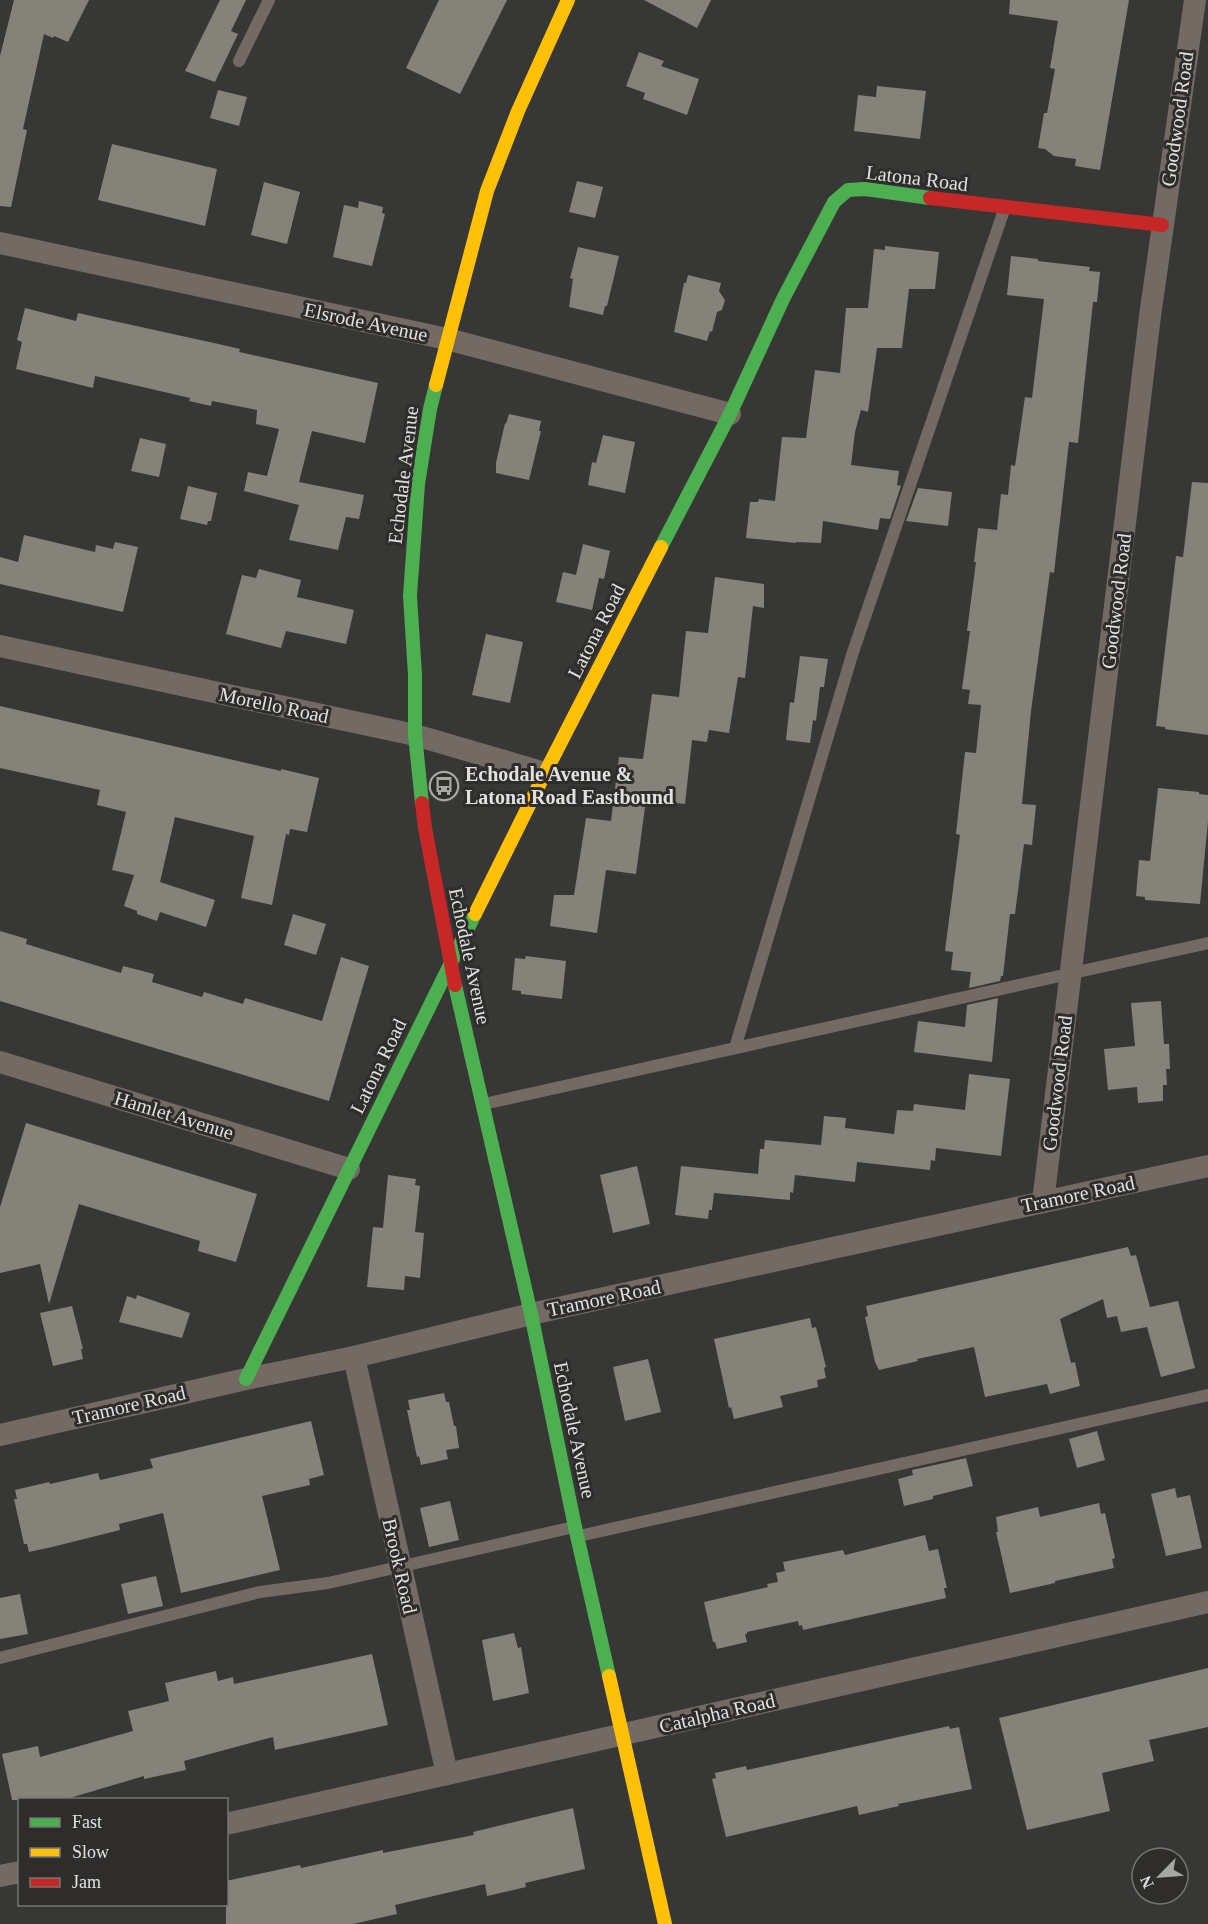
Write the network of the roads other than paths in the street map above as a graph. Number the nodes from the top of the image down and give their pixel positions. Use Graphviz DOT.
graph roads {
  1 [pos="269,0"];
  2 [pos="568,0"];
  3 [pos="1194,0"];
  4 [pos="239,61"];
  5 [pos="1005,208"];
  6 [pos="1162,225"];
  7 [pos="0,243"];
  8 [pos="447,339"];
  9 [pos="730,414"];
  10 [pos="0,646"];
  11 [pos="415,735"];
  12 [pos="545,773"];
  13 [pos="1208,943"];
  14 [pos="450,964"];
  15 [pos="1071,974"];
  16 [pos="735,1048"];
  17 [pos="0,1062"];
  18 [pos="483,1105"];
  19 [pos="1208,1166"];
  20 [pos="349,1169"];
  21 [pos="1043,1202"];
  22 [pos="531,1314"];
  23 [pos="354,1358"];
  24 [pos="246,1379"];
  25 [pos="1208,1395"];
  26 [pos="0,1435"];
  27 [pos="577,1531"];
  28 [pos="400,1567"];
  29 [pos="1208,1602"];
  30 [pos="0,1658"];
  31 [pos="622,1736"];
  32 [pos="447,1774"];
  33 [pos="228,1824"];
  34 [pos="18,1872"];
  35 [pos="0,1876"];
  36 [pos="665,1924"];
  1 -- 4 [label="lane"];
  2 -- 8 [label="main road, Echodale Avenue"];
  3 -- 6 [label="street, Goodwood Road"];
  5 -- 6 [label="main road, Latona Road"];
  5 -- 9 [label="main road, Latona Road"];
  5 -- 16 [label="lane"];
  6 -- 15 [label="street, Goodwood Road"];
  7 -- 8 [label="street, Elsrode Avenue"];
  8 -- 9 [label="street, Elsrode Avenue"];
  8 -- 11 [label="main road, Echodale Avenue"];
  9 -- 12 [label="main road, Latona Road"];
  10 -- 11 [label="street, Morello Road"];
  11 -- 12 [label="street, Morello Road"];
  11 -- 14 [label="main road, Echodale Avenue"];
  12 -- 14 [label="main road, Latona Road"];
  13 -- 15 [label="lane"];
  14 -- 18 [label="main road, Echodale Avenue"];
  14 -- 20 [label="main road, Latona Road"];
  15 -- 16 [label="lane"];
  15 -- 21 [label="street, Goodwood Road"];
  16 -- 18 [label="lane"];
  17 -- 20 [label="street, Hamlet Avenue"];
  18 -- 22 [label="main road, Echodale Avenue"];
  19 -- 21 [label="street, Tramore Road"];
  20 -- 24 [label="main road, Latona Road"];
  21 -- 22 [label="street, Tramore Road"];
  22 -- 23 [label="street, Tramore Road"];
  22 -- 27 [label="main road, Echodale Avenue"];
  23 -- 24 [label="street, Tramore Road"];
  23 -- 28 [label="street, Brook Road"];
  24 -- 26 [label="street, Tramore Road"];
  25 -- 27 [label="lane"];
  27 -- 28 [label="lane"];
  27 -- 31 [label="main road, Echodale Avenue"];
  28 -- 30 [label="lane"];
  28 -- 32 [label="street, Brook Road"];
  29 -- 31 [label="street, Catalpha Road"];
  31 -- 32 [label="street, Catalpha Road"];
  31 -- 36 [label="main road, Echodale Avenue"];
  32 -- 33 [label="street, Catalpha Road"];
  34 -- 35 [label="street"];
}
